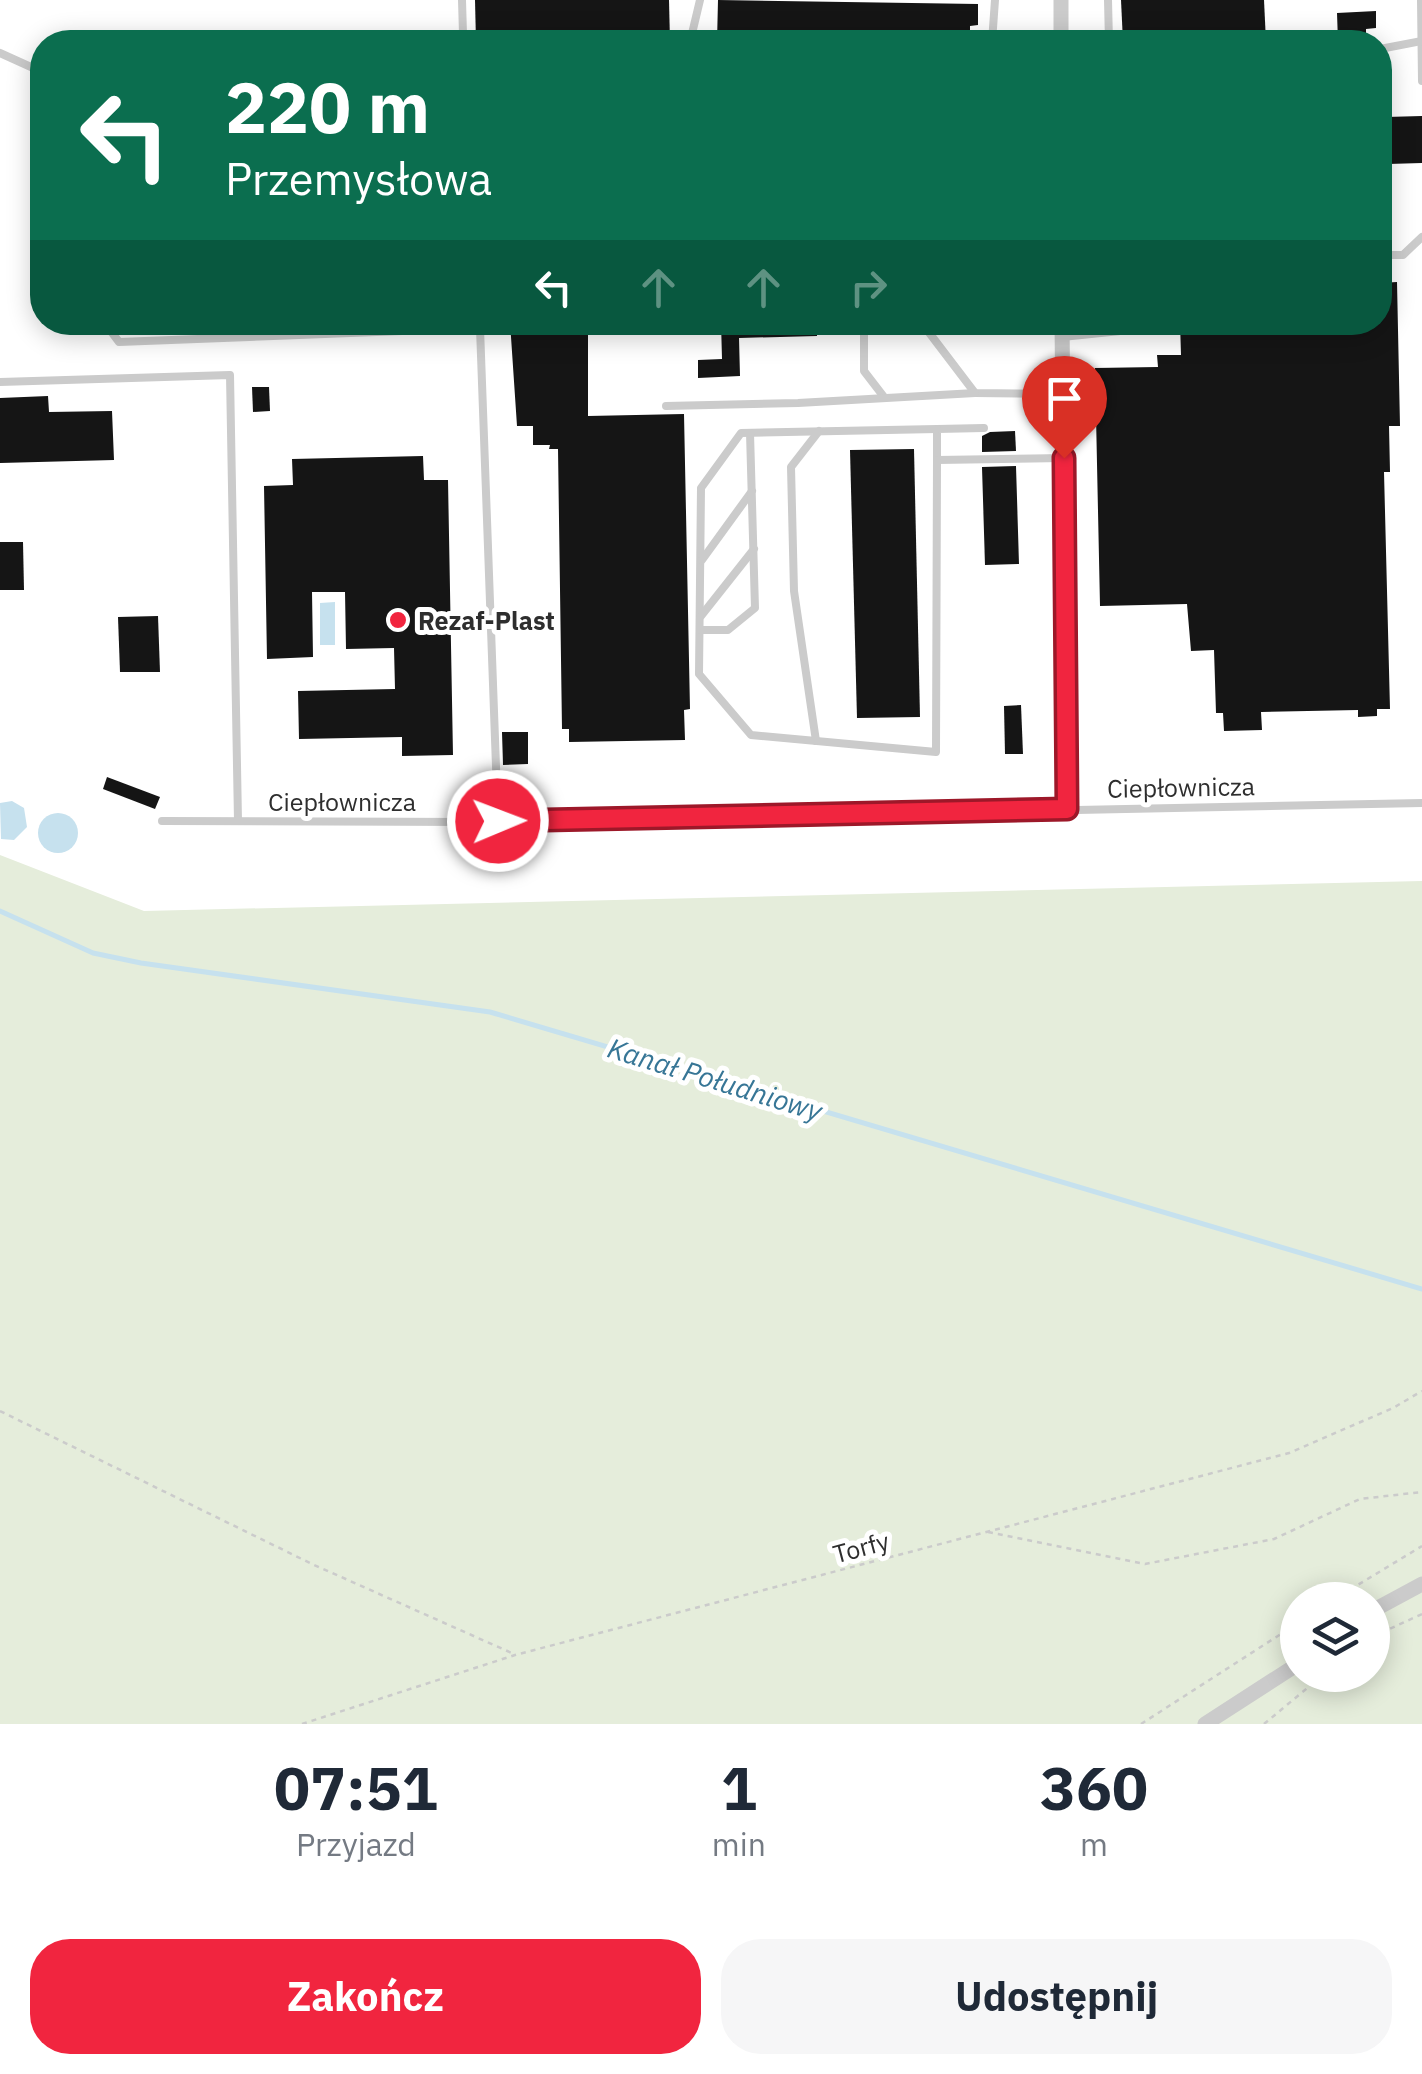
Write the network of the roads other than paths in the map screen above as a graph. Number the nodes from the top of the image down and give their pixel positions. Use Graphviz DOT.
graph roads {
  1 [pos="462,0"];
  2 [pos="700,0"];
  3 [pos="995,0"];
  4 [pos="1061,0"];
  5 [pos="1108,0"];
  6 [pos="1421,0"];
  7 [pos="463,30"];
  8 [pos="693,30"];
  9 [pos="993,30"];
  10 [pos="1061,30"];
  11 [pos="1109,30"];
  12 [pos="1422,41"];
  13 [pos="1392,47"];
  14 [pos="0,54"];
  15 [pos="30,67"];
  16 [pos="1422,80"];
  17 [pos="1422,237"];
  18 [pos="1392,255"];
  19 [pos="114,335"];
  20 [pos="300,335"];
  21 [pos="480,335"];
  22 [pos="864,335"];
  23 [pos="931,335"];
  24 [pos="1062,335"];
  25 [pos="0,382"];
  26 [pos="975,393"];
  27 [pos="1064,394"];
  28 [pos="884,397"];
  29 [pos="666,406"];
  30 [pos="984,428"];
  31 [pos="937,429"];
  32 [pos="819,431"];
  33 [pos="750,433"];
  34 [pos="1064,458"];
  35 [pos="937,460"];
  36 [pos="752,492"];
  37 [pos="754,549"];
  38 [pos="700,562"];
  39 [pos="700,617"];
  40 [pos="700,630"];
  41 [pos="816,741"];
  42 [pos="1422,804"];
  43 [pos="1067,809"];
  44 [pos="162,821"];
  45 [pos="238,821"];
  46 [pos="498,821"];
  47 [pos="1422,1584"];
  48 [pos="1390,1601"];
  49 [pos="1280,1676"];
  50 [pos="1205,1724"];
  1 -- 7 [label="lane"];
  2 -- 8 [label="lane"];
  3 -- 9 [label="lane"];
  4 -- 10 [label="street"];
  5 -- 11 [label="lane"];
  6 -- 12 [label="lane"];
  12 -- 13 [label="lane"];
  12 -- 16 [label="lane"];
  14 -- 15 [label="lane"];
  17 -- 18 [label="lane"];
  19 -- 20 [label="lane"];
  21 -- 46 [label="lane"];
  22 -- 28 [label="lane"];
  23 -- 26 [label="lane"];
  24 -- 27 [label="street"];
  25 -- 45 [label="lane"];
  26 -- 27 [label="lane"];
  26 -- 28 [label="lane"];
  27 -- 34 [label="street"];
  28 -- 29 [label="lane"];
  30 -- 31 [label="lane"];
  31 -- 32 [label="lane"];
  31 -- 35 [label="lane"];
  32 -- 33 [label="lane"];
  32 -- 41 [label="lane"];
  33 -- 36 [label="lane"];
  33 -- 38 [label="lane"];
  34 -- 35 [label="lane"];
  34 -- 43 [label="street"];
  35 -- 41 [label="lane"];
  36 -- 37 [label="lane"];
  36 -- 38 [label="lane"];
  37 -- 39 [label="lane"];
  37 -- 40 [label="lane"];
  38 -- 39 [label="lane"];
  39 -- 40 [label="lane"];
  40 -- 41 [label="lane"];
  42 -- 43 [label="lane, Ciepłownicza"];
  43 -- 46 [label="lane, Ciepłownicza"];
  44 -- 45 [label="lane, Ciepłownicza"];
  45 -- 46 [label="lane, Ciepłownicza"];
  47 -- 48 [label="street"];
  49 -- 50 [label="street"];
}
